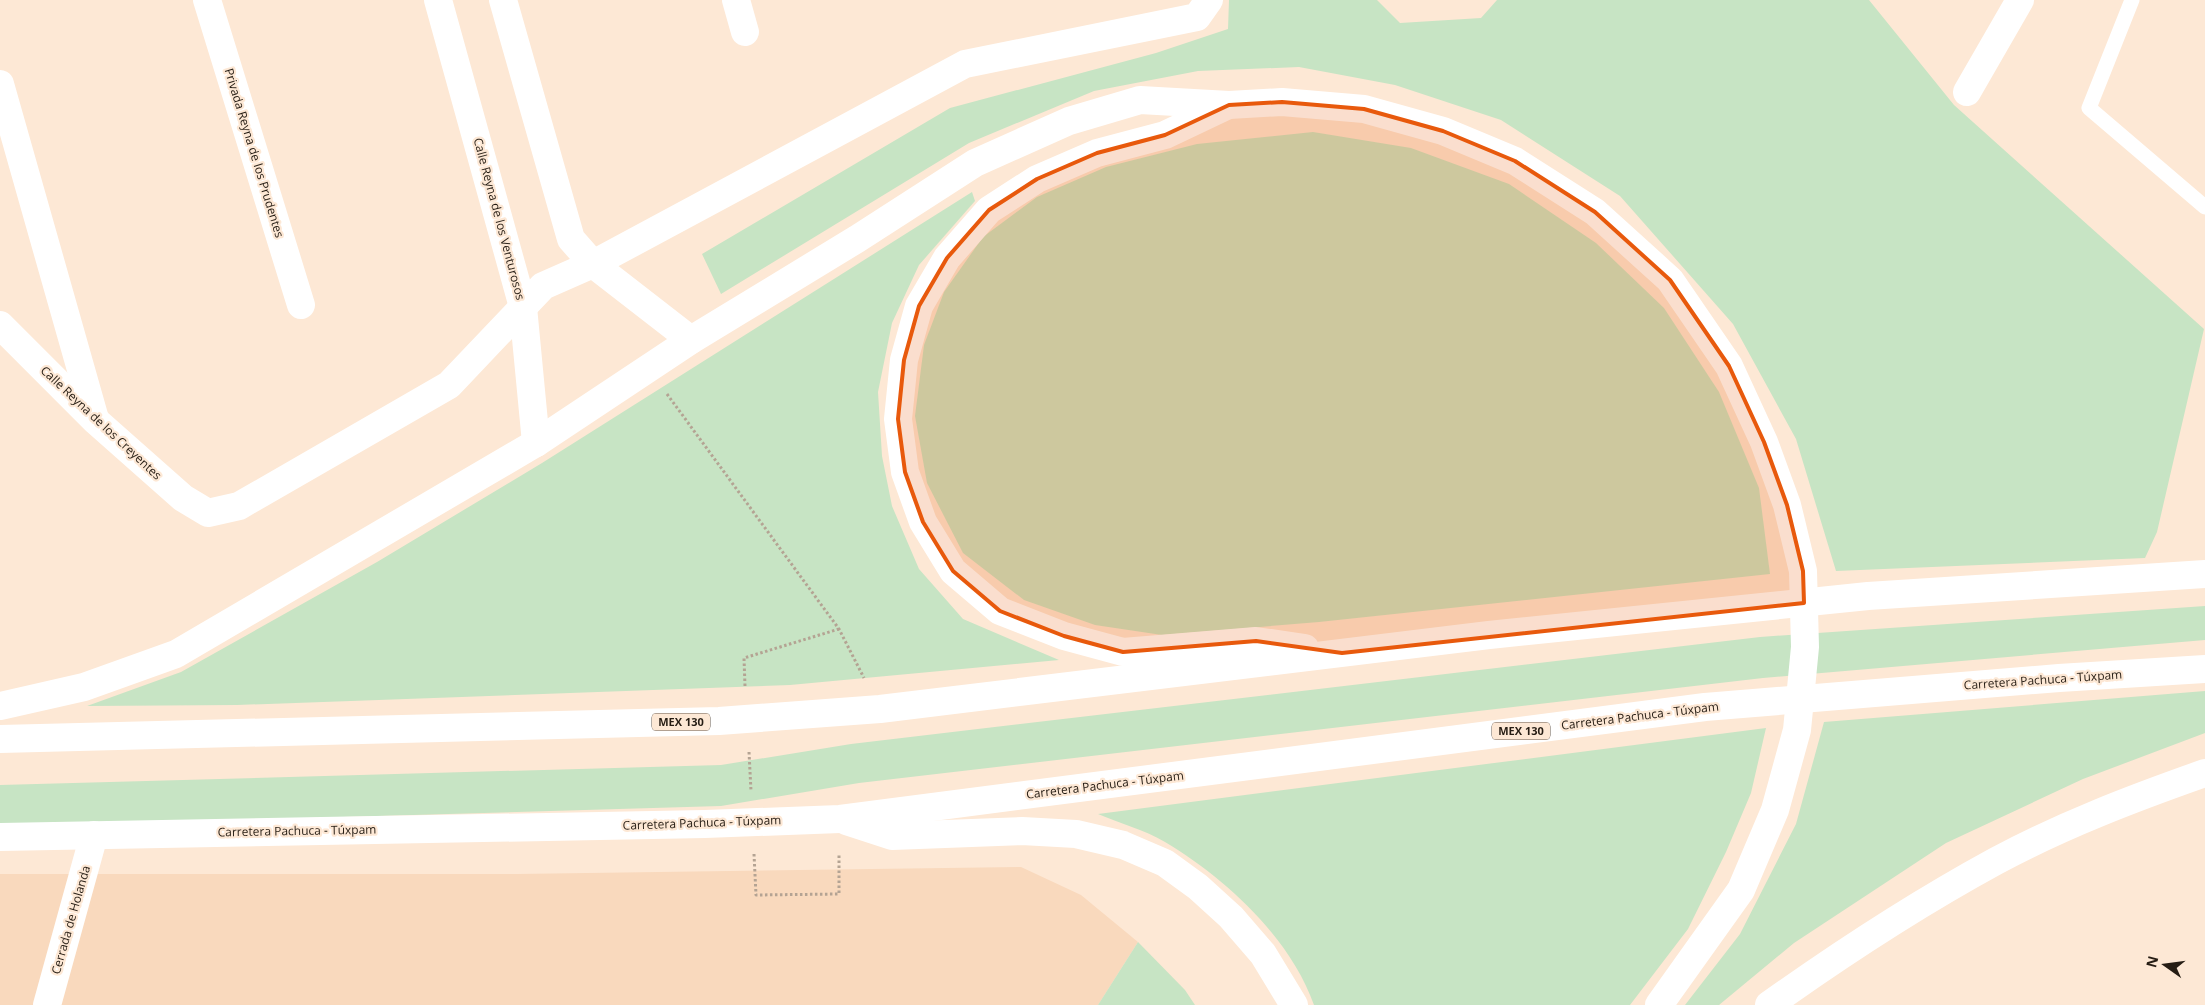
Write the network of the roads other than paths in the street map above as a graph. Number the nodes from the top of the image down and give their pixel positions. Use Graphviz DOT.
graph roads {
  1 [pos="207,0"];
  2 [pos="438,0"];
  3 [pos="503,0"];
  4 [pos="736,0"];
  5 [pos="1209,0"];
  6 [pos="2020,0"];
  7 [pos="2132,0"];
  8 [pos="745,32"];
  9 [pos="0,84"];
  10 [pos="1967,92"];
  11 [pos="1229,104"];
  12 [pos="10,155"];
  13 [pos="2205,207"];
  14 [pos="593,264"];
  15 [pos="301,306"];
  16 [pos="523,307"];
  17 [pos="0,325"];
  18 [pos="691,340"];
  19 [pos="96,421"];
  20 [pos="536,442"];
  21 [pos="2205,574"];
  22 [pos="1342,653"];
  23 [pos="2205,668"];
  24 [pos="0,706"];
  25 [pos="0,739"];
  26 [pos="2205,773"];
  27 [pos="840,818"];
  28 [pos="94,835"];
  29 [pos="0,837"];
  30 [pos="47,1005"];
  31 [pos="1294,1005"];
  32 [pos="1659,1005"];
  33 [pos="1769,1005"];
  1 -- 15 [label="main road, Privada Reyna de los Prudentes"];
  2 -- 16 [label="main road, Calle Reyna de los Venturosos"];
  3 -- 14 [label="main road"];
  4 -- 8 [label="main road"];
  5 -- 14 [label="main road"];
  6 -- 10 [label="main road"];
  7 -- 13 [label="lane"];
  9 -- 12 [label="main road"];
  11 -- 18 [label="main road"];
  11 -- 22 [label="main road"];
  11 -- 32 [label="main road"];
  12 -- 19 [label="main road"];
  14 -- 16 [label="main road"];
  14 -- 18 [label="main road"];
  16 -- 19 [label="main road, Calle Reyna de los Creyentes"];
  16 -- 20 [label="main road, Calle Reyna de los Venturosos"];
  17 -- 19 [label="main road, Calle Reyna de los Creyentes"];
  18 -- 20 [label="main road"];
  20 -- 24 [label="main road"];
  21 -- 22 [label="main road, MEX 130"];
  22 -- 25 [label="main road, MEX 130"];
  23 -- 27 [label="main road, Carretera Pachuca - Túxpam / MEX 130"];
  26 -- 33 [label="main road"];
  27 -- 28 [label="main road, Carretera Pachuca - Túxpam / MEX 130"];
  27 -- 31 [label="main road"];
  28 -- 29 [label="main road, Carretera Pachuca - Túxpam / MEX 130"];
  28 -- 30 [label="main road, Cerrada de Holanda"];
}
